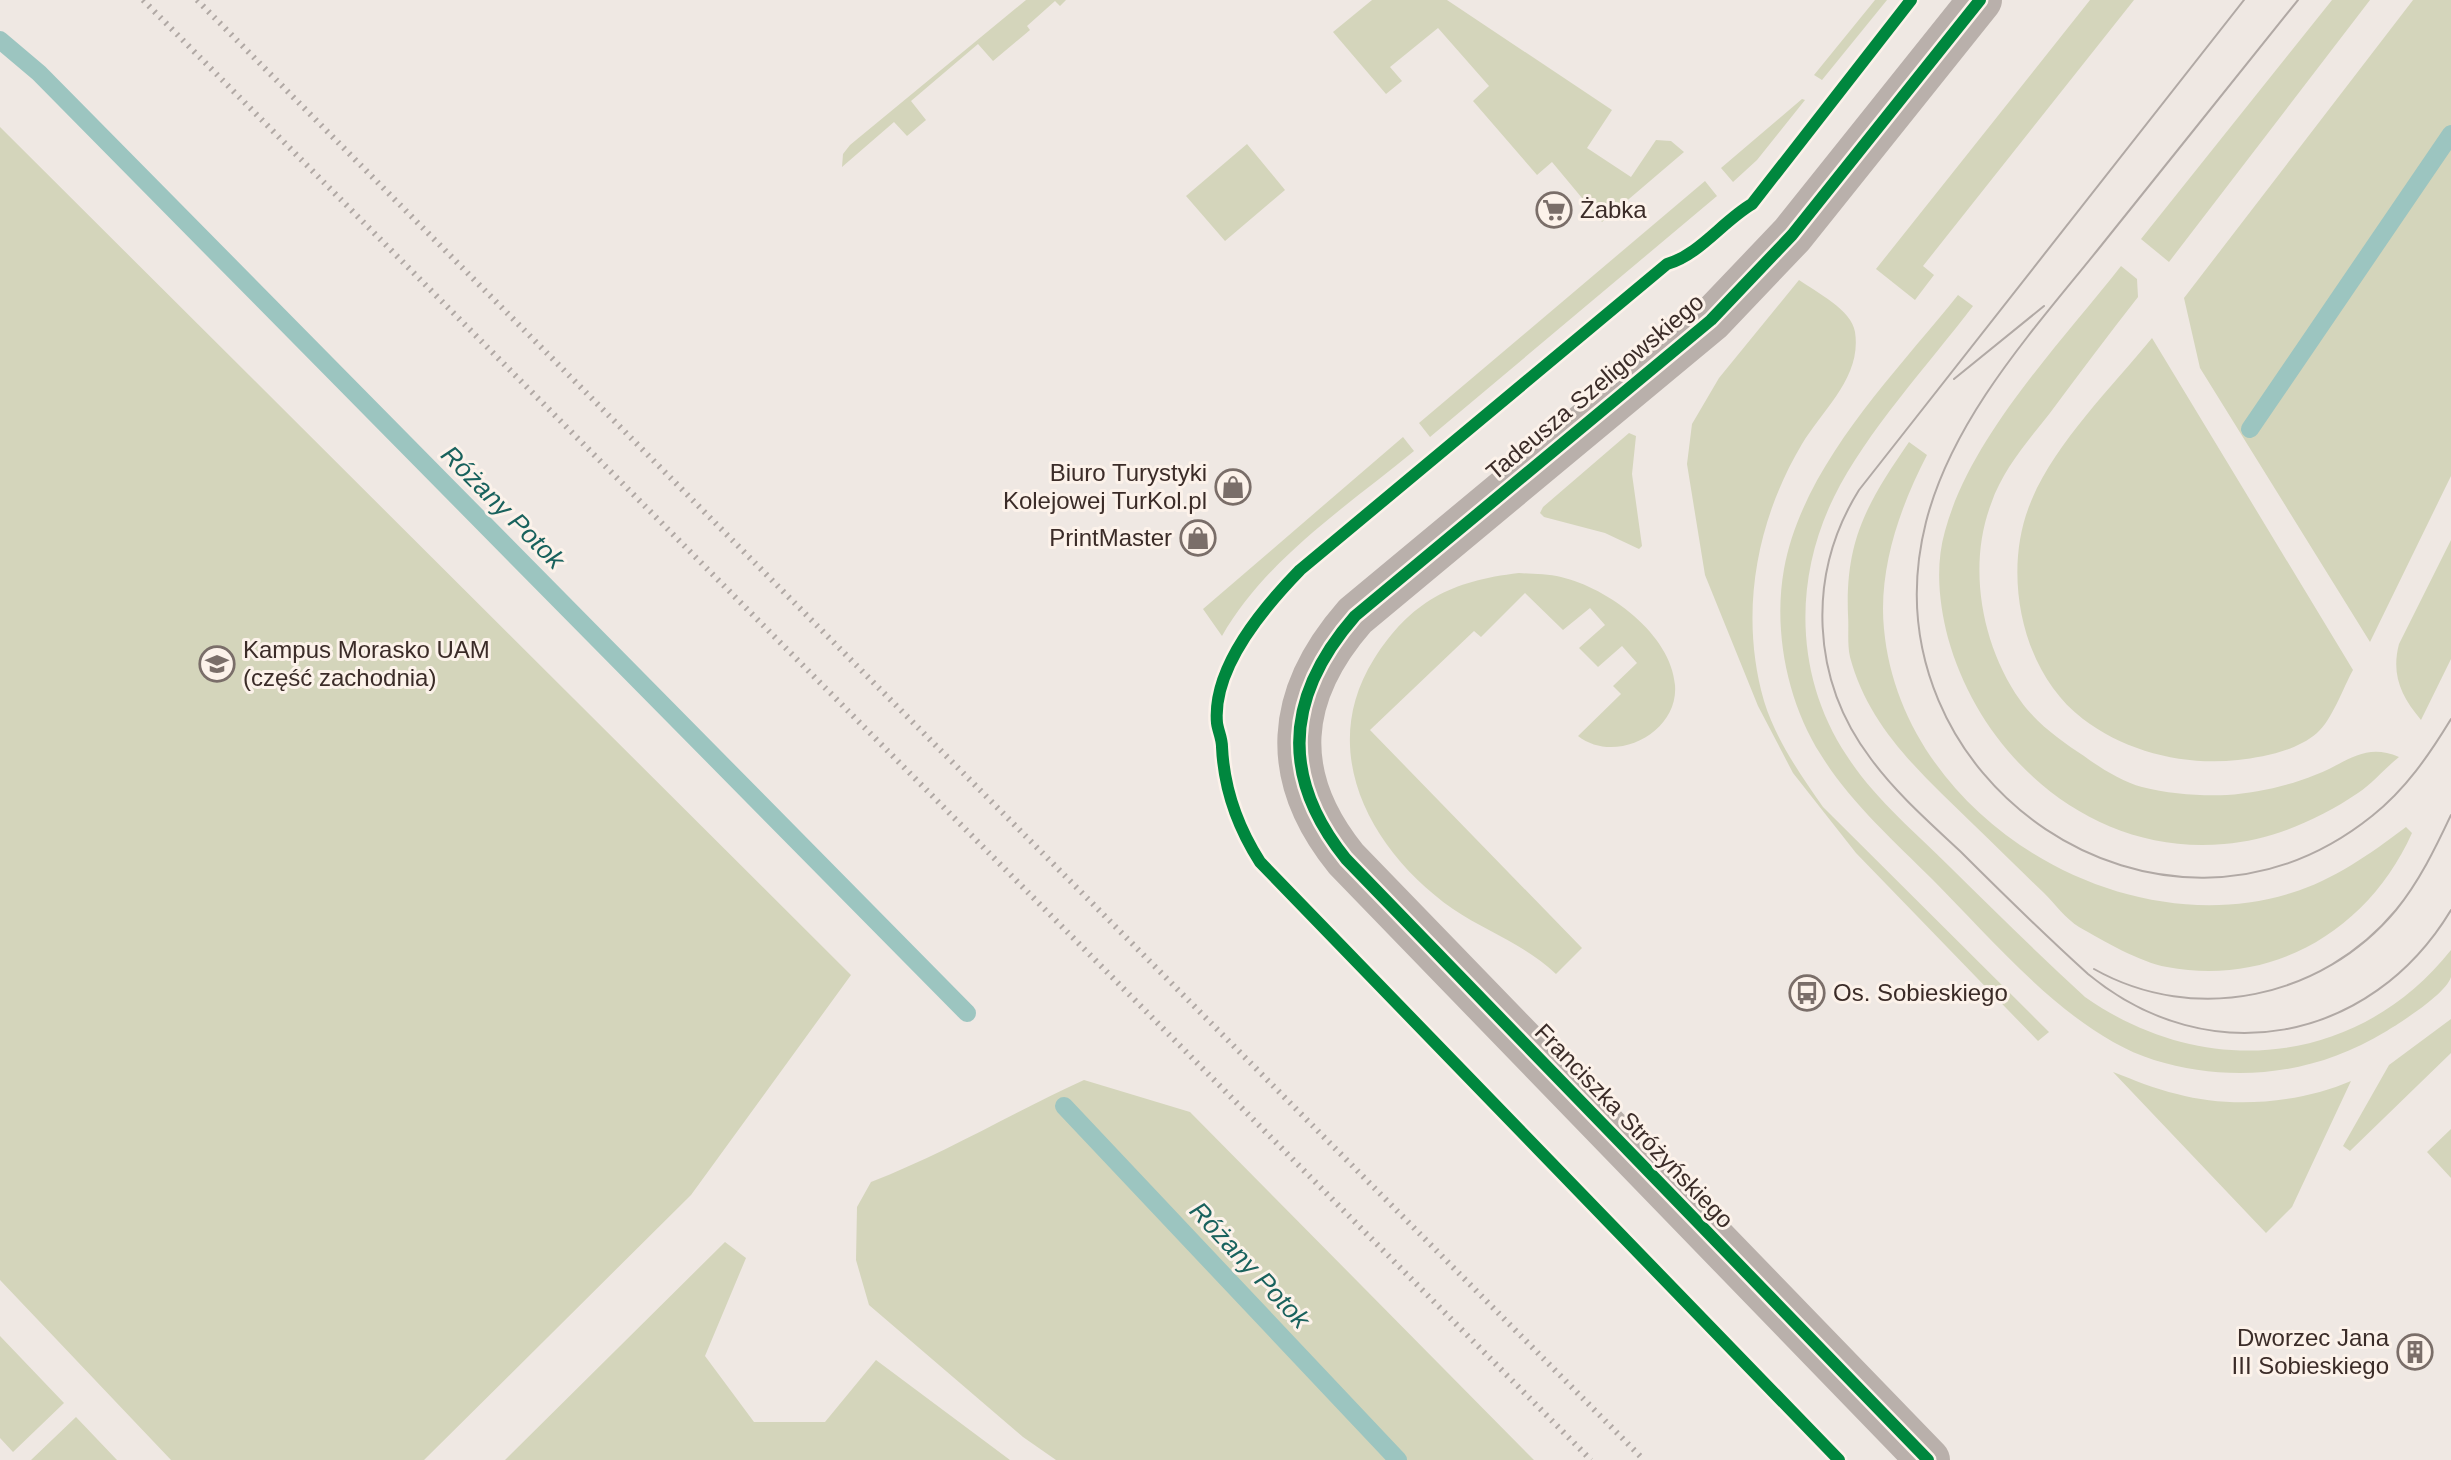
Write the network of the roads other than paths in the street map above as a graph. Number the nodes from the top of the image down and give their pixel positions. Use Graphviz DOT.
graph roads {
  1 [pos="1980,0"];
  2 [pos="1316,816"];
  3 [pos="1928,1460"];
  1 -- 2 [label="street, Tadeusza Szeligowskiego"];
  2 -- 3 [label="street, Franciszka Stróżyńskiego"];
}
